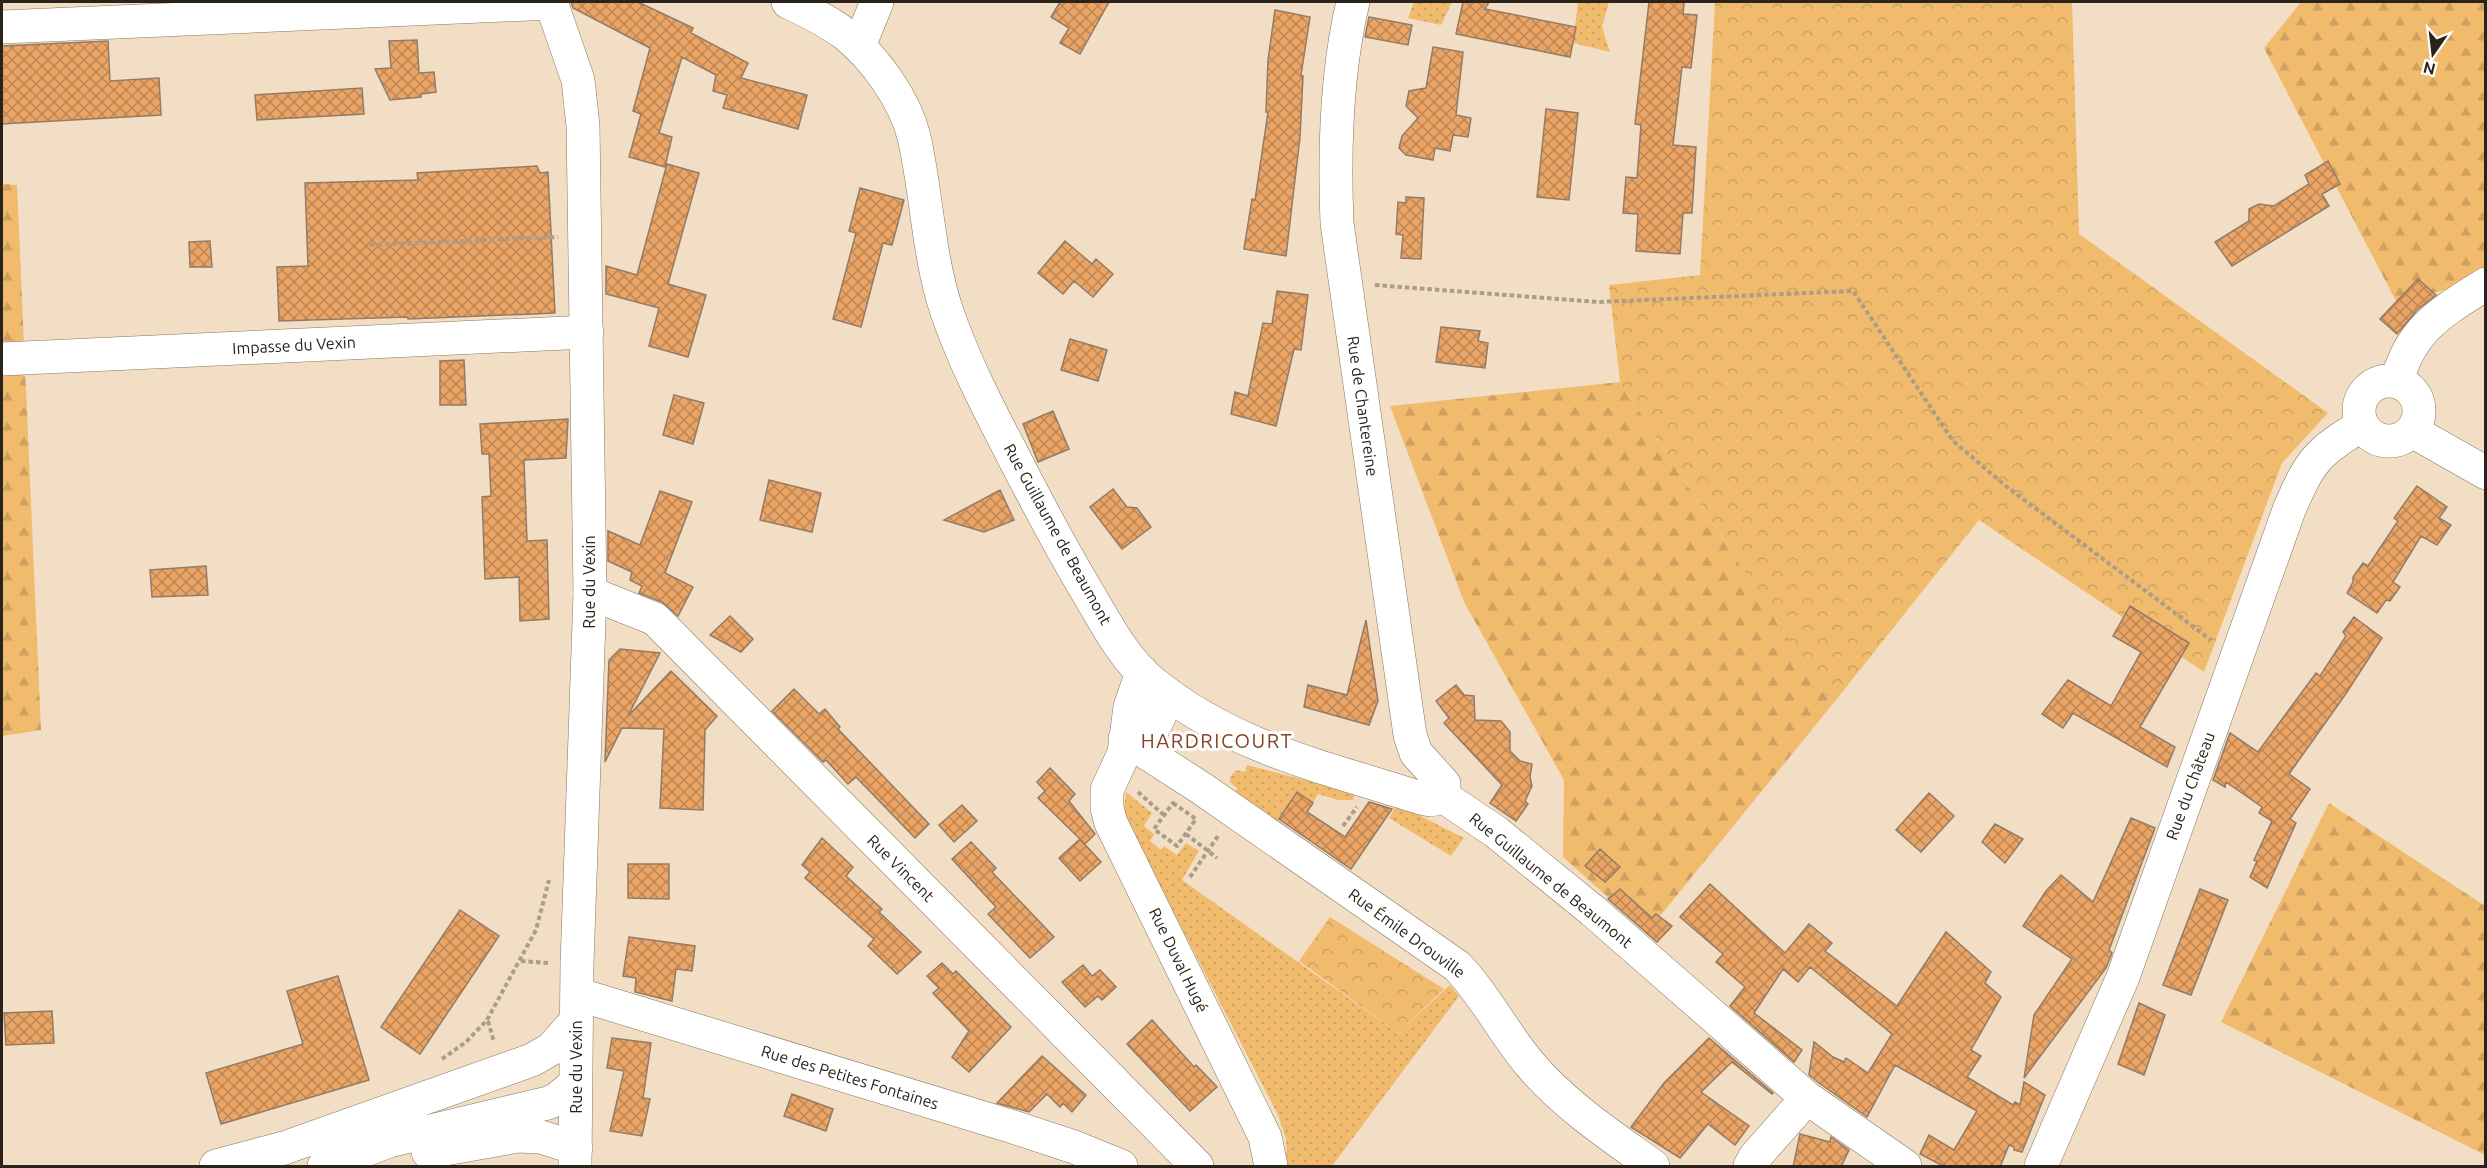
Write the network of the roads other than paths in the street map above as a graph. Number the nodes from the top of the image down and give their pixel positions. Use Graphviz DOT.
graph roads {
  1 [pos="551,2"];
  2 [pos="788,2"];
  3 [pos="877,2"];
  4 [pos="1353,2"];
  5 [pos="2,27"];
  6 [pos="859,46"];
  7 [pos="2486,284"];
  8 [pos="587,332"];
  9 [pos="2,359"];
  10 [pos="2397,381"];
  11 [pos="2362,425"];
  12 [pos="2412,431"];
  13 [pos="2486,473"];
  14 [pos="590,593"];
  15 [pos="1142,672"];
  16 [pos="1168,694"];
  17 [pos="1128,746"];
  18 [pos="1444,797"];
  19 [pos="577,1008"];
  20 [pos="532,1060"];
  21 [pos="576,1083"];
  22 [pos="1807,1098"];
  23 [pos="575,1157"];
  24 [pos="216,1167"];
  25 [pos="324,1167"];
  26 [pos="342,1167"];
  27 [pos="1121,1167"];
  28 [pos="1197,1167"];
  29 [pos="1271,1167"];
  30 [pos="1653,1167"];
  31 [pos="1750,1167"];
  32 [pos="1905,1167"];
  33 [pos="2041,1167"];
  1 -- 5 [label="street"];
  1 -- 8 [label="street, Rue du Vexin"];
  2 -- 6 [label="street, Rue Guillaume de Beaumont"];
  3 -- 6 [label="street"];
  4 -- 18 [label="street, Rue de Chantereine"];
  6 -- 15 [label="street, Rue Guillaume de Beaumont"];
  7 -- 10 [label="street"];
  8 -- 9 [label="street, Impasse du Vexin"];
  8 -- 14 [label="street, Rue du Vexin"];
  10 -- 11 [label="street"];
  10 -- 12 [label="street"];
  11 -- 12 [label="street"];
  11 -- 33 [label="street, Rue du Château"];
  12 -- 13 [label="street"];
  14 -- 19 [label="street, Rue du Vexin"];
  14 -- 28 [label="street, Rue Vincent"];
  15 -- 16 [label="street, Rue Guillaume de Beaumont"];
  15 -- 17 [label="street, Rue Duval Hugé"];
  16 -- 17 [label="street, Rue Duval Hugé"];
  16 -- 18 [label="street, Rue Guillaume de Beaumont"];
  17 -- 29 [label="street, Rue Duval Hugé"];
  17 -- 30 [label="street, Rue Émile Drouville"];
  18 -- 22 [label="street, Rue Guillaume de Beaumont"];
  19 -- 20 [label="street"];
  19 -- 21 [label="street, Rue du Vexin"];
  19 -- 27 [label="street, Rue des Petites Fontaines"];
  20 -- 21 [label="street"];
  20 -- 24 [label="street"];
  21 -- 23 [label="street, Rue du Vexin"];
  21 -- 25 [label="street"];
  22 -- 31 [label="street"];
  22 -- 32 [label="street, Rue Guillaume de Beaumont"];
  23 -- 26 [label="street"];
}
